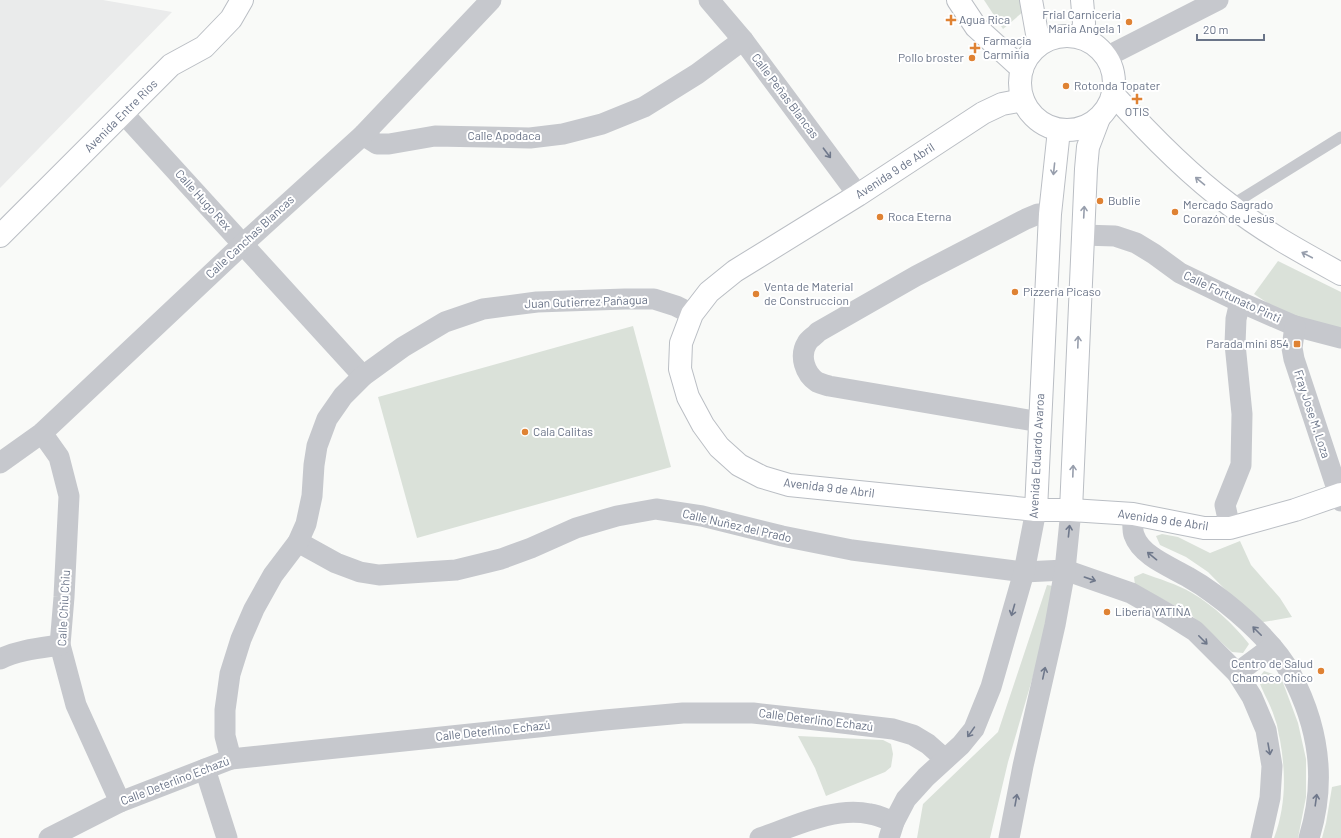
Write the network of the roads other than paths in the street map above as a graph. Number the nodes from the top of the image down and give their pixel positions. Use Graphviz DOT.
graph roads {
  1 [pos="242,0"];
  2 [pos="491,0"];
  3 [pos="709,0"];
  4 [pos="958,0"];
  5 [pos="1031,0"];
  6 [pos="1082,0"];
  7 [pos="1218,0"];
  8 [pos="1082,38"];
  9 [pos="743,40"];
  10 [pos="1039,45"];
  11 [pos="1106,57"];
  12 [pos="1022,69"];
  13 [pos="1114,94"];
  14 [pos="1023,100"];
  15 [pos="123,113"];
  16 [pos="1099,118"];
  17 [pos="1059,130"];
  18 [pos="363,135"];
  19 [pos="1341,137"];
  20 [pos="858,195"];
  21 [pos="1230,206"];
  22 [pos="1050,214"];
  23 [pos="1082,235"];
  24 [pos="0,236"];
  25 [pos="243,244"];
  26 [pos="1341,274"];
  27 [pos="1240,302"];
  28 [pos="692,314"];
  29 [pos="1295,326"];
  30 [pos="1341,338"];
  31 [pos="363,376"];
  32 [pos="1040,422"];
  33 [pos="42,433"];
  34 [pos="0,463"];
  35 [pos="1340,497"];
  36 [pos="1036,510"];
  37 [pos="1071,510"];
  38 [pos="1133,514"];
  39 [pos="1230,528"];
  40 [pos="298,542"];
  41 [pos="1065,570"];
  42 [pos="1024,572"];
  43 [pos="60,645"];
  44 [pos="1272,647"];
  45 [pos="0,659"];
  46 [pos="1237,673"];
  47 [pos="231,759"];
  48 [pos="945,759"];
  49 [pos="205,769"];
  50 [pos="120,802"];
  51 [pos="892,830"];
  52 [pos="49,838"];
  53 [pos="227,838"];
  54 [pos="760,838"];
  55 [pos="1009,838"];
  56 [pos="1261,838"];
  57 [pos="1308,838"];
  1 -- 15 [label="main road, Avenida Entre Rios"];
  2 -- 18 [label="street, Calle Canchas Blancas"];
  3 -- 9 [label="street, Calle Peñas Blancas"];
  4 -- 12 [label="main road"];
  5 -- 10 [label="main road"];
  6 -- 8 [label="main road"];
  7 -- 11 [label="street"];
  8 -- 10 [label="main road"];
  8 -- 11 [label="main road"];
  9 -- 18 [label="street, Calle Apodaca"];
  9 -- 20 [label="street, Calle Peñas Blancas, one-way"];
  10 -- 12 [label="main road"];
  11 -- 13 [label="main road"];
  12 -- 14 [label="main road"];
  13 -- 16 [label="main road"];
  21 -- 13 [label="main road, one-way"];
  14 -- 17 [label="main road"];
  14 -- 20 [label="main road, Avenida 9 de Abril"];
  15 -- 24 [label="main road, Avenida Entre Rios"];
  15 -- 25 [label="street, Calle Hugo Rex"];
  16 -- 17 [label="main road"];
  23 -- 16 [label="main road, one-way"];
  17 -- 22 [label="main road, Avenida Eduardo Avaroa, one-way"];
  18 -- 25 [label="street, Calle Canchas Blancas"];
  19 -- 21 [label="lane"];
  20 -- 28 [label="main road, Avenida 9 de Abril"];
  26 -- 21 [label="main road, one-way"];
  22 -- 32 [label="main road, Avenida Eduardo Avaroa"];
  22 -- 32 [label="street"];
  23 -- 27 [label="street, Calle Fortunato Pinti"];
  37 -- 23 [label="main road, one-way"];
  25 -- 31 [label="street, Calle Hugo Rex"];
  25 -- 33 [label="street, Calle Canchas Blancas"];
  27 -- 29 [label="street, Calle Fortunato Pinti"];
  27 -- 39 [label="street"];
  28 -- 31 [label="street, Juan Gutierrez Pañagua"];
  28 -- 36 [label="main road, Avenida 9 de Abril"];
  29 -- 30 [label="street, Calle Fortunato Pinti"];
  29 -- 35 [label="street, Fray Jose M. Loza"];
  31 -- 40 [label="street, Juan Gutierrez Pañagua"];
  32 -- 36 [label="main road, Avenida Eduardo Avaroa"];
  33 -- 34 [label="street, Calle Canchas Blancas"];
  33 -- 43 [label="street, Calle Chiu Chiu"];
  35 -- 39 [label="main road, Avenida 9 de Abril"];
  36 -- 37 [label="main road, Avenida 9 de Abril"];
  36 -- 42 [label="street, Avenida Eduardo Avaroa"];
  37 -- 38 [label="main road, Avenida 9 de Abril"];
  41 -- 37 [label="street, one-way"];
  38 -- 39 [label="main road, Avenida 9 de Abril"];
  44 -- 38 [label="street, one-way"];
  40 -- 42 [label="street, Calle Nuñez del Prado"];
  40 -- 47 [label="street, Juan Gutierrez Pañagua"];
  41 -- 42 [label="street, Calle Nuñez del Prado"];
  41 -- 46 [label="street, one-way"];
  55 -- 41 [label="street, one-way"];
  42 -- 48 [label="street, Avenida Eduardo Avaroa, one-way"];
  43 -- 45 [label="street"];
  43 -- 50 [label="street, Calle Chiu Chiu"];
  44 -- 46 [label="street"];
  57 -- 44 [label="street, one-way"];
  46 -- 56 [label="street, one-way"];
  47 -- 48 [label="street, Calle Deterlino Echazú"];
  47 -- 49 [label="street, Calle Deterlino Echazú"];
  48 -- 51 [label="street, Avenida Eduardo Avaroa"];
  49 -- 50 [label="street, Calle Deterlino Echazú"];
  49 -- 53 [label="street"];
  50 -- 52 [label="street, Calle Deterlino Echazú"];
  51 -- 54 [label="street"];
}
